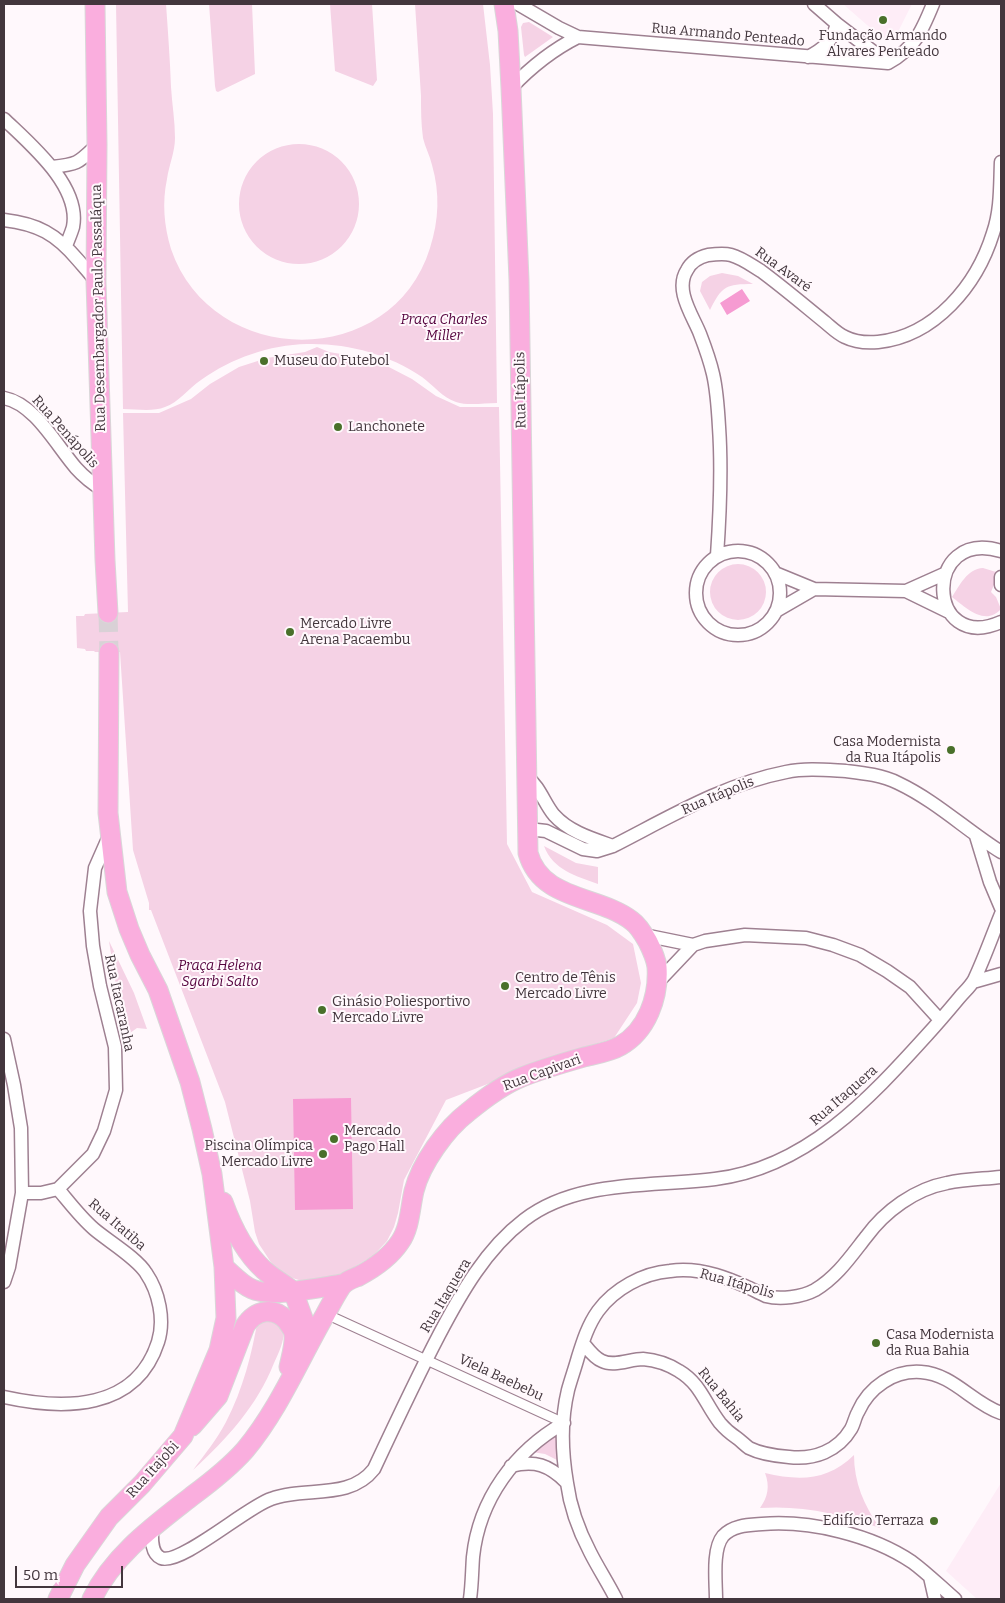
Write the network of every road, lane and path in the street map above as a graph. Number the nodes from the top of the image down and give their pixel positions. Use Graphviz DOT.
graph roads {
  1 [pos="95,4"];
  2 [pos="504,4"];
  3 [pos="518,4"];
  4 [pos="814,4"];
  5 [pos="933,4"];
  6 [pos="837,24"];
  7 [pos="559,28"];
  8 [pos="578,37"];
  9 [pos="563,45"];
  10 [pos="808,57"];
  11 [pos="888,63"];
  12 [pos="511,88"];
  13 [pos="4,119"];
  14 [pos="97,145"];
  15 [pos="1001,162"];
  16 [pos="52,167"];
  17 [pos="4,220"];
  18 [pos="66,246"];
  19 [pos="96,259"];
  20 [pos="96,282"];
  21 [pos="4,398"];
  22 [pos="103,490"];
  23 [pos="1001,551"];
  24 [pos="717,556"];
  25 [pos="775,573"];
  26 [pos="944,574"];
  27 [pos="1001,577"];
  28 [pos="1001,585"];
  29 [pos="814,589"];
  30 [pos="906,591"];
  31 [pos="776,611"];
  32 [pos="949,612"];
  33 [pos="108,613"];
  34 [pos="1001,622"];
  35 [pos="109,652"];
  36 [pos="527,777"];
  37 [pos="528,829"];
  38 [pos="111,832"];
  39 [pos="976,836"];
  40 [pos="612,846"];
  41 [pos="1001,853"];
  42 [pos="986,871"];
  43 [pos="1001,908"];
  44 [pos="1001,914"];
  45 [pos="644,935"];
  46 [pos="692,946"];
  47 [pos="1001,974"];
  48 [pos="973,982"];
  49 [pos="657,983"];
  50 [pos="940,1020"];
  51 [pos="4,1038"];
  52 [pos="212,1174"];
  53 [pos="1001,1177"];
  54 [pos="58,1190"];
  55 [pos="22,1194"];
  56 [pos="224,1267"];
  57 [pos="4,1282"];
  58 [pos="343,1284"];
  59 [pos="293,1291"];
  60 [pos="326,1314"];
  61 [pos="583,1343"];
  62 [pos="306,1348"];
  63 [pos="427,1359"];
  64 [pos="4,1397"];
  65 [pos="281,1397"];
  66 [pos="1001,1413"];
  67 [pos="564,1422"];
  68 [pos="183,1436"];
  69 [pos="511,1466"];
  70 [pos="566,1482"];
  71 [pos="152,1527"];
  72 [pos="930,1576"];
  73 [pos="58,1599"];
  74 [pos="92,1599"];
  75 [pos="470,1599"];
  76 [pos="616,1599"];
  77 [pos="716,1599"];
  78 [pos="935,1599"];
  79 [pos="956,1599"];
  1 -- 14 [label="main road, Rua Desembargador Paulo Passaláqua"];
  2 -- 12 [label="main road, Rua Itápolis"];
  3 -- 7 [label="street, Rua Armando Penteado"];
  4 -- 6 [label="street"];
  5 -- 11 [label="street"];
  6 -- 10 [label="street"];
  6 -- 11 [label="street"];
  7 -- 8 [label="street, Rua Armando Penteado"];
  7 -- 9 [label="street"];
  8 -- 9 [label="street"];
  8 -- 10 [label="street, Rua Armando Penteado"];
  9 -- 12 [label="street"];
  10 -- 11 [label="street, Rua Armando Penteado"];
  12 -- 36 [label="main road, Rua Itápolis"];
  13 -- 16 [label="street"];
  14 -- 16 [label="street"];
  14 -- 19 [label="main road, Rua Desembargador Paulo Passaláqua"];
  15 -- 24 [label="street, Rua Avaré"];
  16 -- 18 [label="street"];
  17 -- 18 [label="street"];
  18 -- 19 [label="street"];
  18 -- 20 [label="street"];
  19 -- 20 [label="main road, Rua Desembargador Paulo Passaláqua"];
  20 -- 22 [label="main road, Rua Desembargador Paulo Passaláqua"];
  21 -- 22 [label="street, Rua Penápolis"];
  22 -- 33 [label="main road, Rua Desembargador Paulo Passaláqua"];
  23 -- 26 [label="street"];
  24 -- 25 [label="street"];
  24 -- 31 [label="street"];
  25 -- 29 [label="street"];
  25 -- 31 [label="street"];
  26 -- 30 [label="street"];
  26 -- 32 [label="street"];
  27 -- 28 [label="street"];
  29 -- 30 [label="street"];
  29 -- 31 [label="street"];
  30 -- 32 [label="street"];
  32 -- 34 [label="street"];
  35 -- 38 [label="main road"];
  36 -- 37 [label="main road, Rua Itápolis"];
  36 -- 40 [label="street"];
  37 -- 40 [label="street, Rua Itápolis"];
  37 -- 45 [label="main road, Rua Capivari"];
  38 -- 52 [label="main road"];
  38 -- 54 [label="street, Rua Itacaranha"];
  39 -- 40 [label="street, Rua Itápolis"];
  39 -- 41 [label="street, Rua Itápolis"];
  39 -- 42 [label="street"];
  41 -- 42 [label="street"];
  42 -- 43 [label="street"];
  44 -- 48 [label="street, Rua Itaquera"];
  45 -- 46 [label="street"];
  45 -- 49 [label="main road, Rua Capivari"];
  46 -- 49 [label="street"];
  46 -- 50 [label="street"];
  47 -- 48 [label="street"];
  48 -- 50 [label="street, Rua Itaquera"];
  49 -- 58 [label="main road, Rua Capivari"];
  50 -- 63 [label="street, Rua Itaquera"];
  51 -- 55 [label="street"];
  52 -- 56 [label="main road"];
  52 -- 59 [label="main road"];
  53 -- 61 [label="street, Rua Itápolis"];
  54 -- 55 [label="street"];
  54 -- 64 [label="street, Rua Itatiba"];
  55 -- 57 [label="street"];
  56 -- 59 [label="main road"];
  56 -- 68 [label="main road, Rua Itajobi"];
  58 -- 59 [label="main road"];
  58 -- 60 [label="main road"];
  59 -- 62 [label="main road"];
  60 -- 62 [label="main road"];
  60 -- 63 [label="street, Viela Baebebu"];
  61 -- 66 [label="street, Rua Bahia"];
  61 -- 67 [label="street, Rua Itápolis"];
  62 -- 65 [label="main road"];
  63 -- 67 [label="street, Viela Baebebu"];
  63 -- 71 [label="street, Rua Itaquera"];
  65 -- 68 [label="main road"];
  65 -- 71 [label="main road"];
  67 -- 69 [label="street"];
  67 -- 70 [label="street, Rua Itápolis"];
  68 -- 73 [label="main road, Rua Itajobi"];
  69 -- 70 [label="street"];
  69 -- 75 [label="street"];
  70 -- 76 [label="street, Rua Itápolis"];
  71 -- 74 [label="main road"];
  72 -- 77 [label="street"];
  72 -- 78 [label="street"];
  72 -- 79 [label="street"];
}
